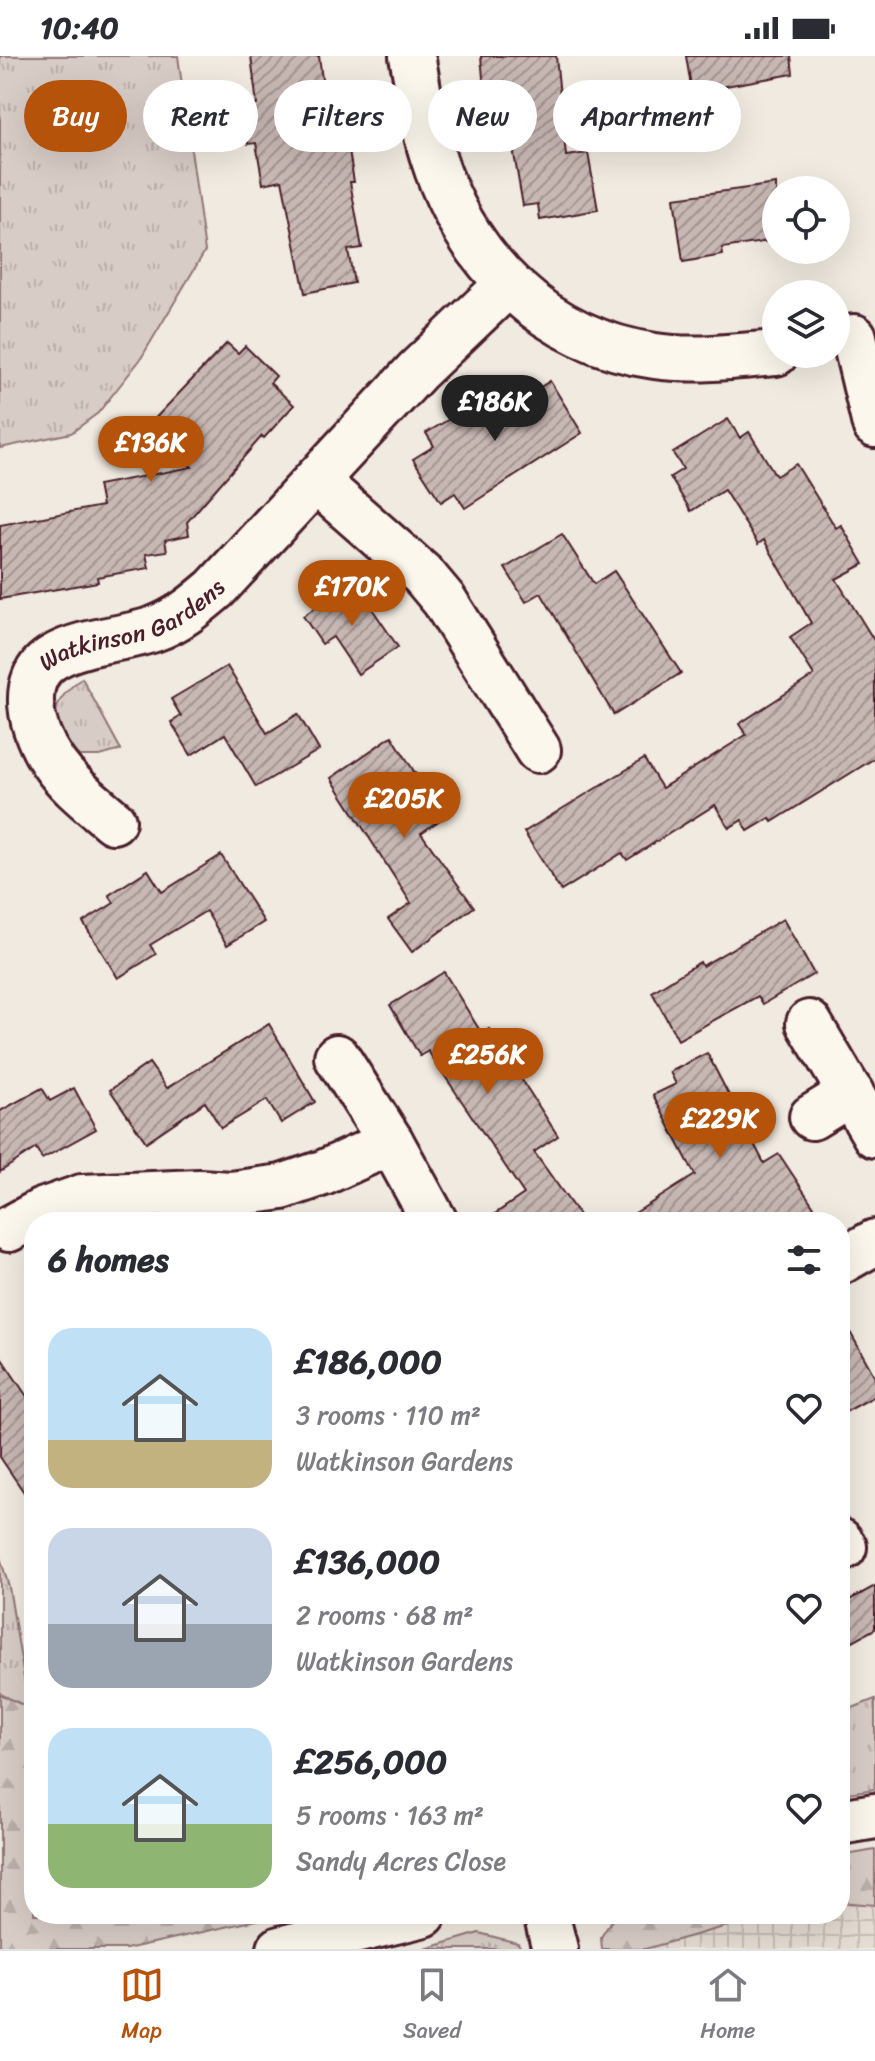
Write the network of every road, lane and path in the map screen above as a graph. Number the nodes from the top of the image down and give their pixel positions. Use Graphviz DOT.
graph roads {
  1 [pos="412,56"];
  2 [pos="506,286"];
  3 [pos="855,334"];
  4 [pos="762,354"];
  5 [pos="875,425"];
  6 [pos="316,481"];
  7 [pos="538,750"];
  8 [pos="113,821"];
  9 [pos="809,1023"];
  10 [pos="337,1057"];
  11 [pos="851,1093"];
  12 [pos="812,1117"];
  13 [pos="875,1135"];
  14 [pos="391,1142"];
  15 [pos="198,1207"];
  16 [pos="40,1212"];
  17 [pos="430,1212"];
  18 [pos="24,1221"];
  19 [pos="9,1229"];
  20 [pos="875,1242"];
  21 [pos="850,1256"];
  22 [pos="875,1816"];
  23 [pos="850,1820"];
  24 [pos="383,1924"];
  25 [pos="549,1924"];
  26 [pos="280,1949"];
  27 [pos="555,1949"];
  1 -- 2 [label="street"];
  2 -- 4 [label="street"];
  2 -- 6 [label="street, Watkinson Gardens"];
  3 -- 5 [label="street"];
  6 -- 7 [label="street"];
  6 -- 8 [label="street, Watkinson Gardens"];
  9 -- 11 [label="street"];
  10 -- 14 [label="street"];
  11 -- 12 [label="street"];
  11 -- 13 [label="street"];
  14 -- 15 [label="street"];
  14 -- 17 [label="street"];
  15 -- 16 [label="street"];
  18 -- 19 [label="street"];
  20 -- 21 [label="street"];
  22 -- 23 [label="street"];
  24 -- 26 [label="street"];
  25 -- 27 [label="street"];
}
